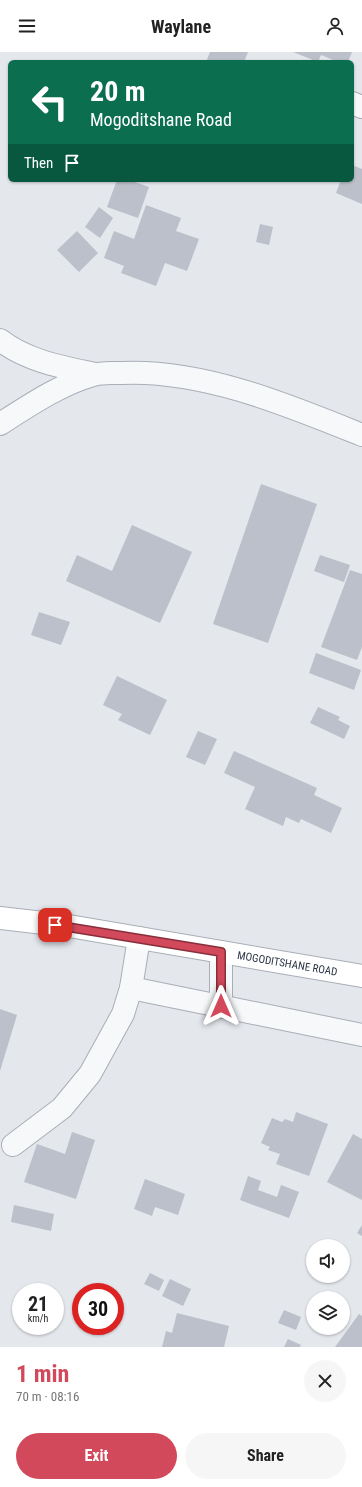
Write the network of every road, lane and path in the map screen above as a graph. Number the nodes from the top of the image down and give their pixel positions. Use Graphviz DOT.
graph roads {
  1 [pos="0,340"];
  2 [pos="95,374"];
  3 [pos="0,424"];
  4 [pos="362,435"];
  5 [pos="0,918"];
  6 [pos="139,938"];
  7 [pos="221,952"];
  8 [pos="362,976"];
  9 [pos="131,988"];
  10 [pos="221,1006"];
  11 [pos="362,1035"];
  12 [pos="13,1145"];
  1 -- 2 [label="street"];
  2 -- 3 [label="street"];
  2 -- 4 [label="street"];
  5 -- 6 [label="main road, MOGODITSHANE ROAD"];
  6 -- 7 [label="main road, MOGODITSHANE ROAD"];
  6 -- 9 [label="street"];
  7 -- 8 [label="main road, MOGODITSHANE ROAD"];
  7 -- 10 [label="street"];
  9 -- 10 [label="street"];
  9 -- 12 [label="street"];
  10 -- 11 [label="street"];
}
